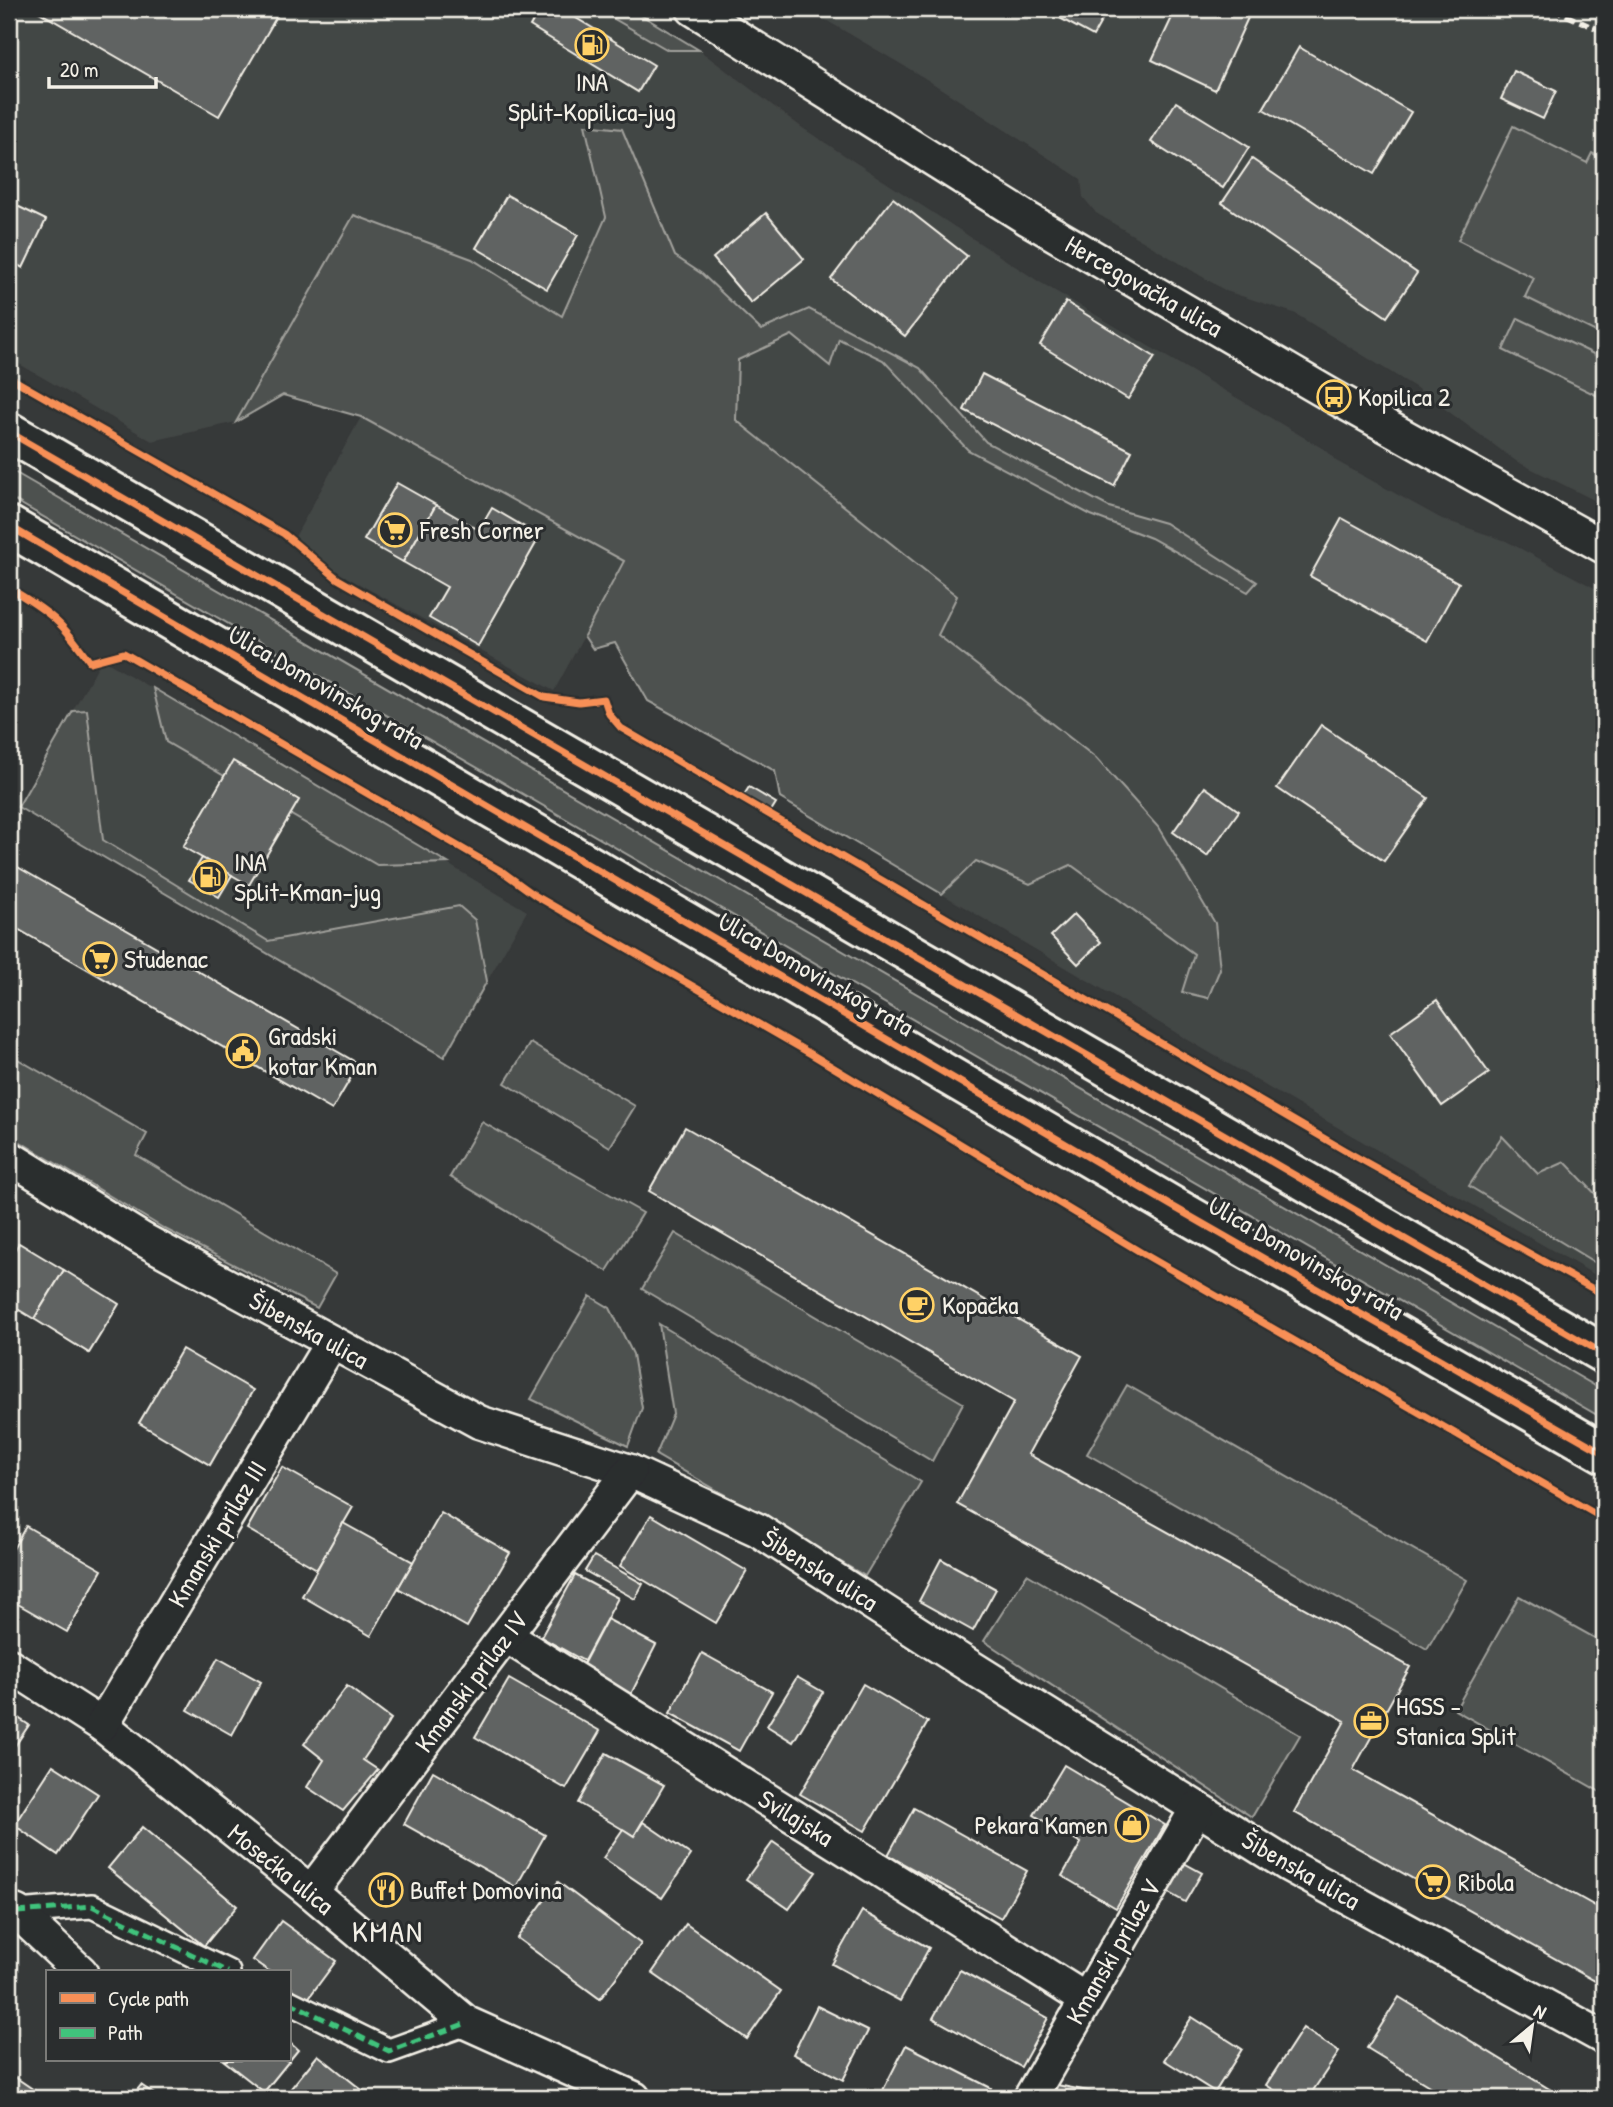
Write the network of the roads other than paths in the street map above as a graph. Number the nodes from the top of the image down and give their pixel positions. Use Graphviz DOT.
graph roads {
  1 [pos="693,9"];
  2 [pos="9,432"];
  3 [pos="9,526"];
  4 [pos="1604,547"];
  5 [pos="9,1157"];
  6 [pos="331,1343"];
  7 [pos="1604,1354"];
  8 [pos="1604,1453"];
  9 [pos="630,1471"];
  10 [pos="506,1636"];
  11 [pos="9,1665"];
  12 [pos="102,1725"];
  13 [pos="1197,1808"];
  14 [pos="311,1892"];
  15 [pos="13,1911"];
  16 [pos="79,1970"];
  17 [pos="224,1970"];
  18 [pos="1085,1999"];
  19 [pos="290,2002"];
  20 [pos="467,2023"];
  21 [pos="1604,2038"];
  22 [pos="634,2098"];
  23 [pos="1030,2098"];
  1 -- 4 [label="street, Hercegovačka ulica"];
  2 -- 7 [label="main road"];
  3 -- 8 [label="main road, Ulica Domovinskog rata"];
  5 -- 6 [label="street, Šibenska ulica"];
  6 -- 9 [label="street, Šibenska ulica"];
  6 -- 12 [label="street, Kmanski prilaz III"];
  9 -- 10 [label="street, Kmanski prilaz IV"];
  9 -- 13 [label="street, Šibenska ulica"];
  10 -- 14 [label="street, Kmanski prilaz IV"];
  10 -- 18 [label="street, Svilajska"];
  11 -- 12 [label="street, Mosećka ulica"];
  12 -- 14 [label="street, Mosećka ulica"];
  13 -- 18 [label="street, Kmanski prilaz V"];
  13 -- 21 [label="street, Šibenska ulica"];
  14 -- 20 [label="street, Mosećka ulica"];
  15 -- 16 [label="street"];
  15 -- 17 [label="street"];
  18 -- 23 [label="street, Kmanski prilaz V"];
  19 -- 20 [label="street"];
  20 -- 22 [label="street, Mosećka ulica"];
}
